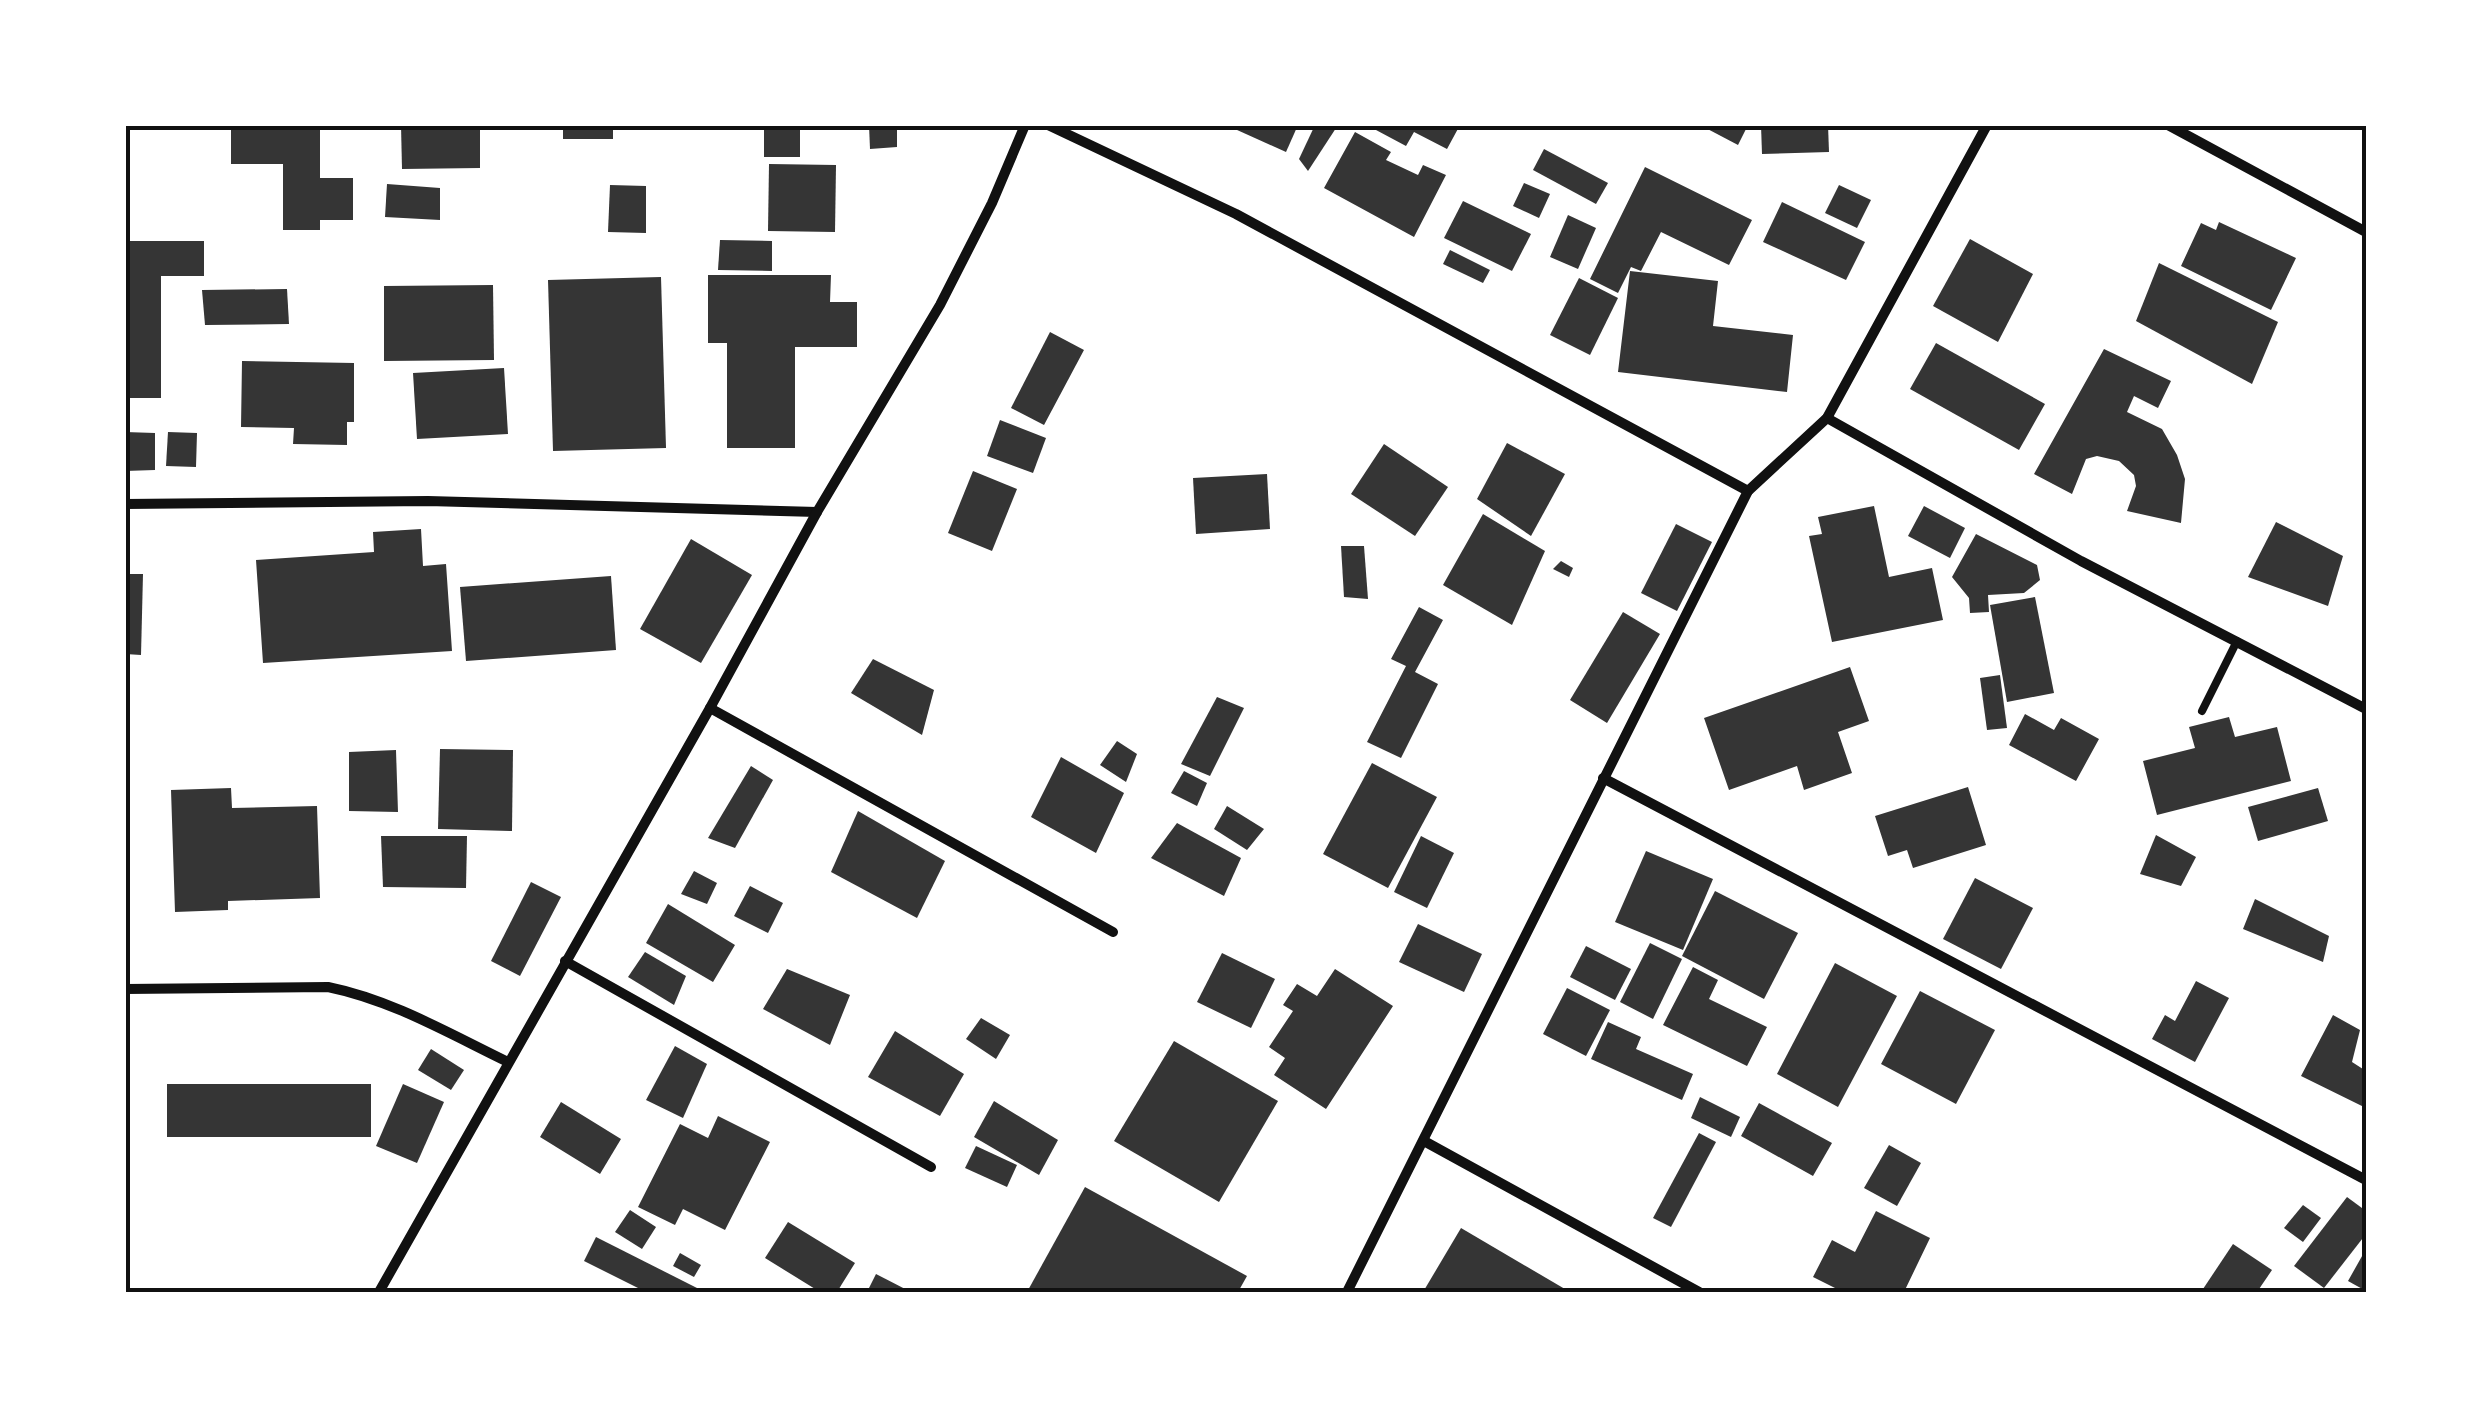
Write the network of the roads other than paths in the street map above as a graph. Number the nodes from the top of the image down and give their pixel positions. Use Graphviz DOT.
graph roads {
  1 [pos="1025,125"];
  2 [pos="1048,125"];
  3 [pos="1987,125"];
  4 [pos="2168,125"];
  5 [pos="2366,232"];
  6 [pos="1827,418"];
  7 [pos="1748,490"];
  8 [pos="125,504"];
  9 [pos="816,512"];
  10 [pos="2238,641"];
  11 [pos="710,708"];
  12 [pos="2366,709"];
  13 [pos="2202,711"];
  14 [pos="1603,778"];
  15 [pos="1113,932"];
  16 [pos="565,961"];
  17 [pos="125,989"];
  18 [pos="508,1062"];
  19 [pos="1424,1141"];
  20 [pos="931,1166"];
  21 [pos="2366,1180"];
  22 [pos="379,1292"];
  23 [pos="1347,1292"];
  24 [pos="1699,1292"];
  1 -- 9 [label="street"];
  2 -- 7 [label="street"];
  3 -- 6 [label="street"];
  4 -- 5 [label="street"];
  6 -- 7 [label="street"];
  6 -- 10 [label="street"];
  7 -- 14 [label="street"];
  8 -- 9 [label="street"];
  9 -- 11 [label="street"];
  10 -- 12 [label="street"];
  10 -- 13 [label="lane"];
  11 -- 15 [label="street"];
  11 -- 16 [label="street"];
  14 -- 19 [label="street"];
  14 -- 21 [label="street"];
  16 -- 18 [label="street"];
  16 -- 20 [label="street"];
  17 -- 18 [label="street"];
  18 -- 22 [label="street"];
  19 -- 23 [label="street"];
  19 -- 24 [label="street"];
}
